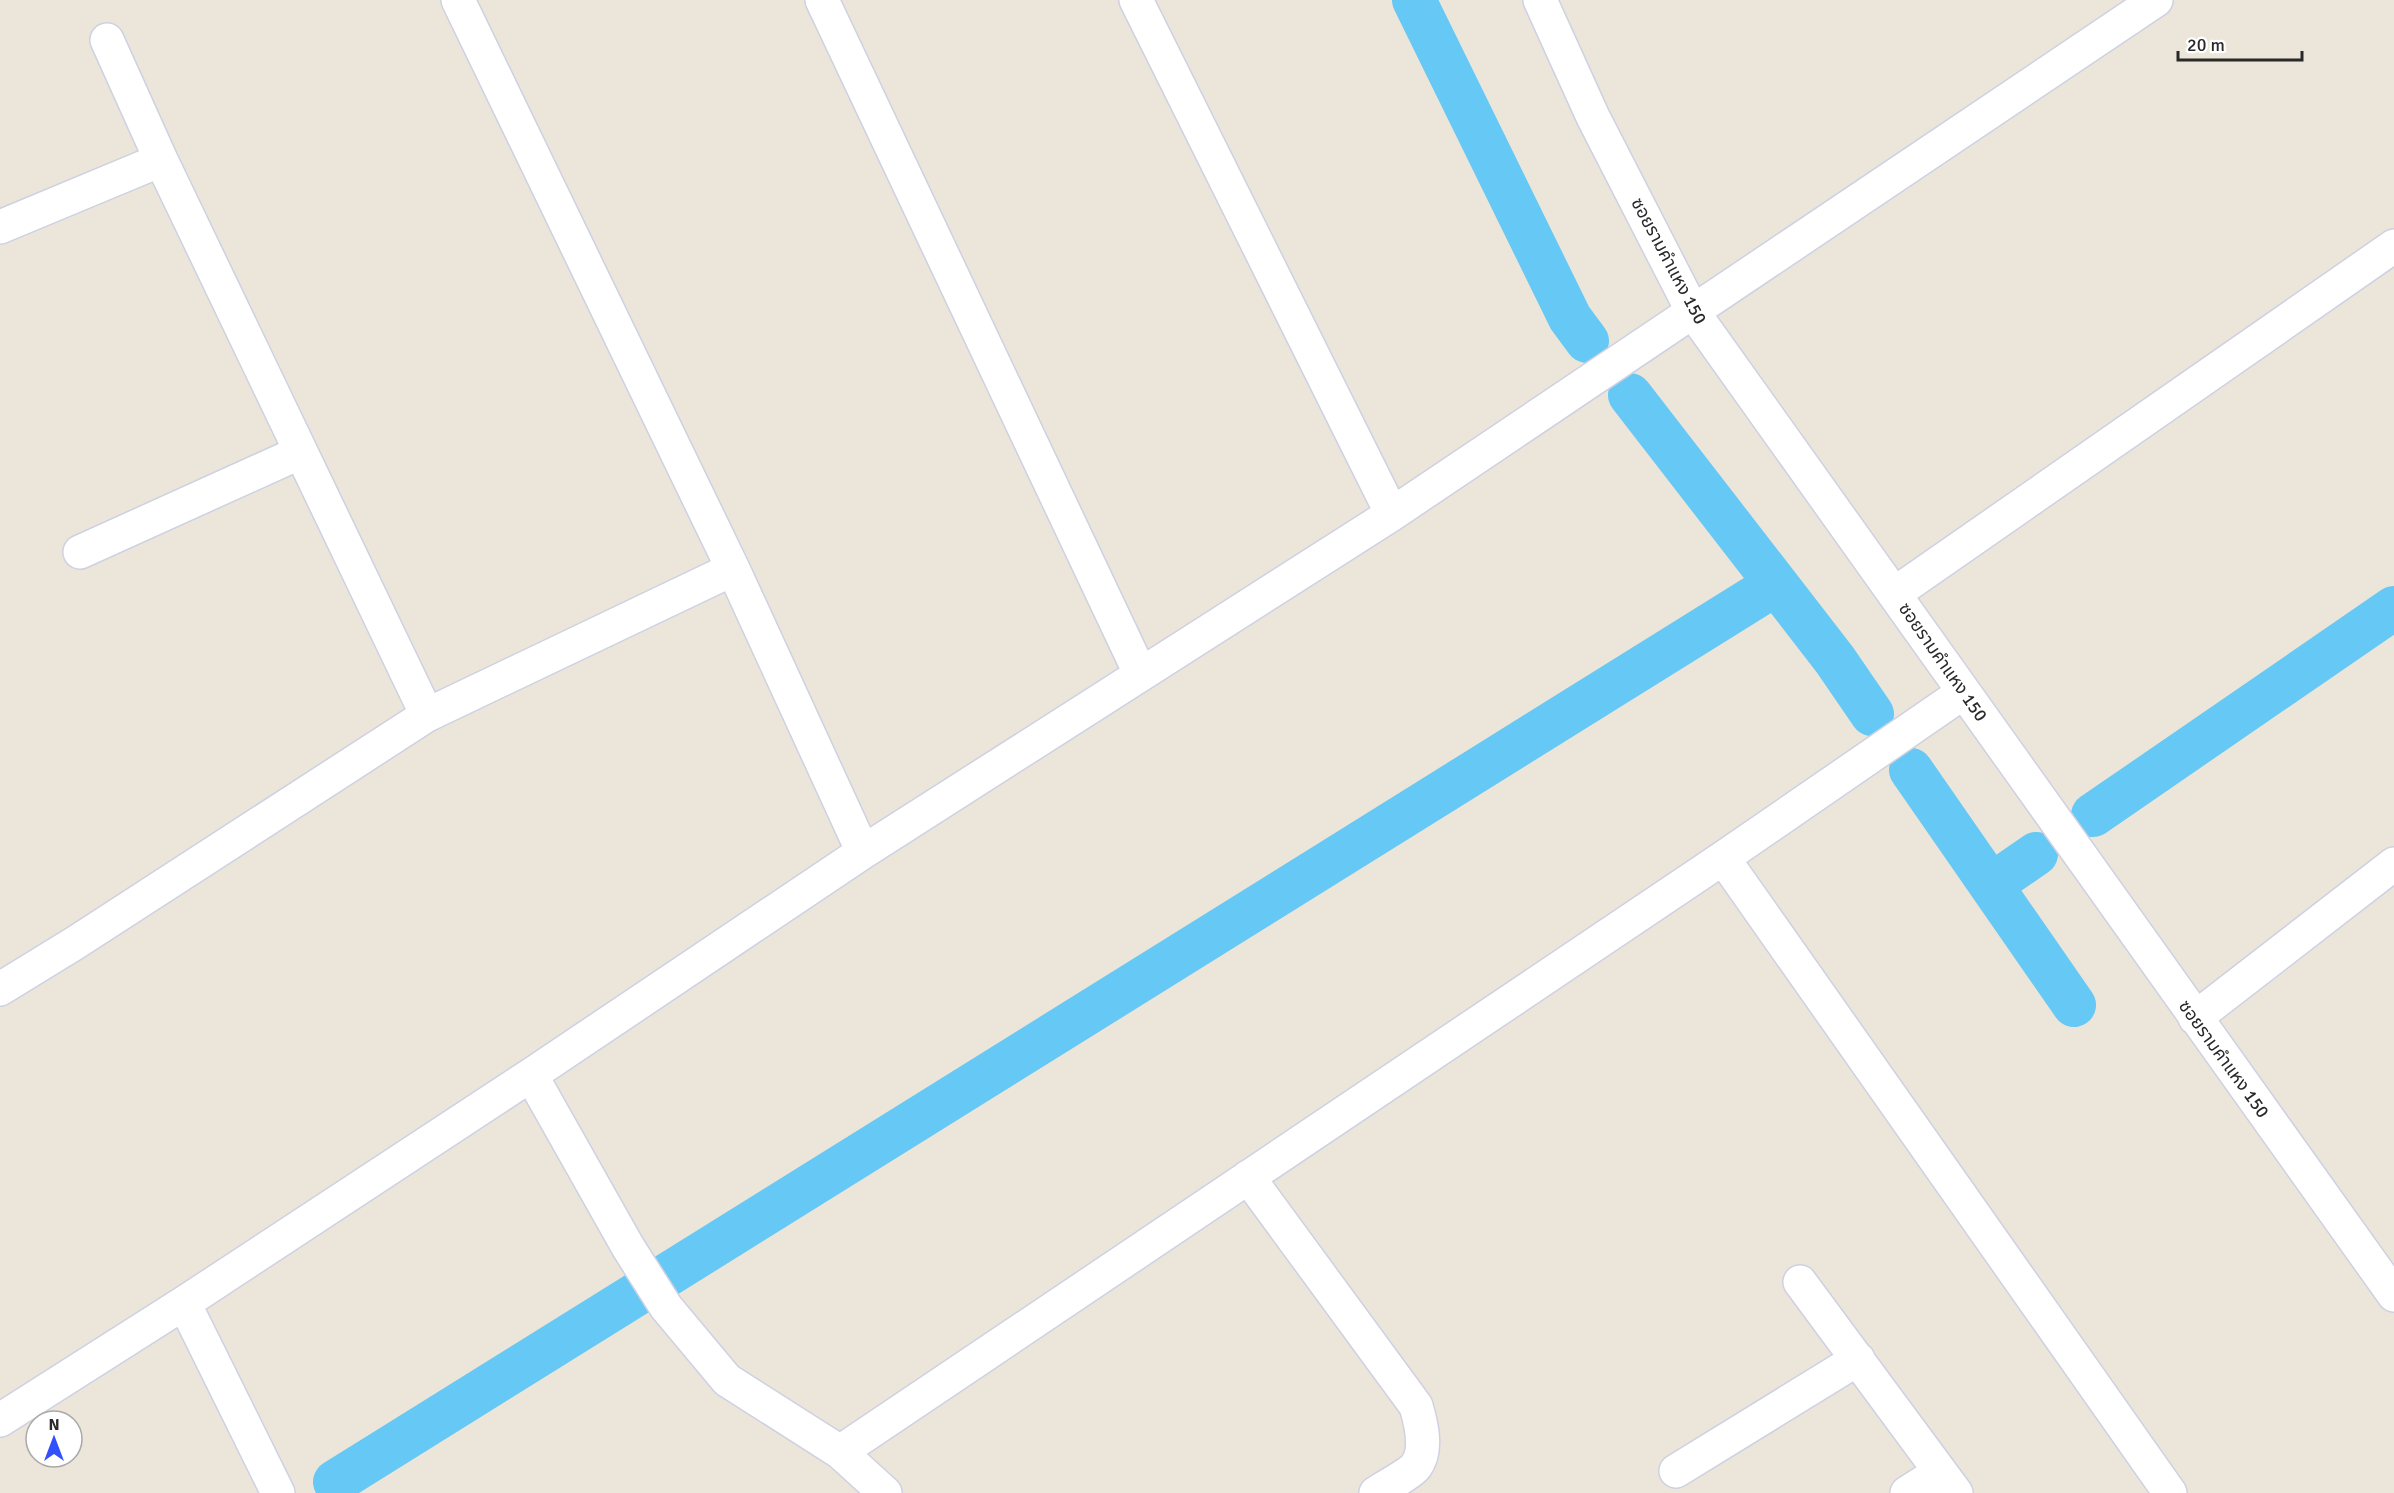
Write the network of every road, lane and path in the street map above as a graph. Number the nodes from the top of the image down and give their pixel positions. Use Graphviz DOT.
graph roads {
  1 [pos="458,0"];
  2 [pos="822,0"];
  3 [pos="1136,0"];
  4 [pos="1540,0"];
  5 [pos="2156,0"];
  6 [pos="107,40"];
  7 [pos="161,160"];
  8 [pos="0,227"];
  9 [pos="2394,246"];
  10 [pos="1693,312"];
  11 [pos="301,452"];
  12 [pos="1392,514"];
  13 [pos="80,552"];
  14 [pos="733,569"];
  15 [pos="1894,594"];
  16 [pos="1140,673"];
  17 [pos="1964,692"];
  18 [pos="427,715"];
  19 [pos="863,852"];
  20 [pos="1723,858"];
  21 [pos="2394,864"];
  22 [pos="0,989"];
  23 [pos="2195,1018"];
  24 [pos="531,1075"];
  25 [pos="1248,1177"];
  26 [pos="1800,1282"];
  27 [pos="2394,1295"];
  28 [pos="184,1303"];
  29 [pos="1858,1359"];
  30 [pos="0,1420"];
  31 [pos="840,1452"];
  32 [pos="1676,1471"];
  33 [pos="1948,1482"];
  34 [pos="278,1493"];
  35 [pos="885,1493"];
  36 [pos="1376,1493"];
  37 [pos="1906,1493"];
  38 [pos="2170,1493"];
  1 -- 14 [label="street"];
  2 -- 16 [label="street"];
  3 -- 12 [label="street"];
  4 -- 10 [label="street, ซอยรามคำแหง 150"];
  5 -- 10 [label="street"];
  6 -- 7 [label="street"];
  7 -- 8 [label="street"];
  7 -- 11 [label="street"];
  9 -- 15 [label="street"];
  10 -- 12 [label="street"];
  10 -- 15 [label="street, ซอยรามคำแหง 150"];
  11 -- 13 [label="street"];
  11 -- 18 [label="street"];
  12 -- 16 [label="street"];
  14 -- 18 [label="street"];
  14 -- 19 [label="street"];
  15 -- 17 [label="street, ซอยรามคำแหง 150"];
  16 -- 19 [label="street"];
  17 -- 20 [label="street"];
  17 -- 23 [label="street, ซอยรามคำแหง 150"];
  18 -- 22 [label="street"];
  19 -- 24 [label="street"];
  20 -- 25 [label="street"];
  20 -- 38 [label="street"];
  21 -- 23 [label="street"];
  23 -- 27 [label="street, ซอยรามคำแหง 150"];
  24 -- 28 [label="street"];
  24 -- 31 [label="street"];
  25 -- 31 [label="street"];
  25 -- 36 [label="street"];
  26 -- 29 [label="street"];
  28 -- 30 [label="street"];
  28 -- 34 [label="street"];
  29 -- 32 [label="street"];
  29 -- 33 [label="street"];
  31 -- 35 [label="street"];
  33 -- 37 [label="street"];
}
